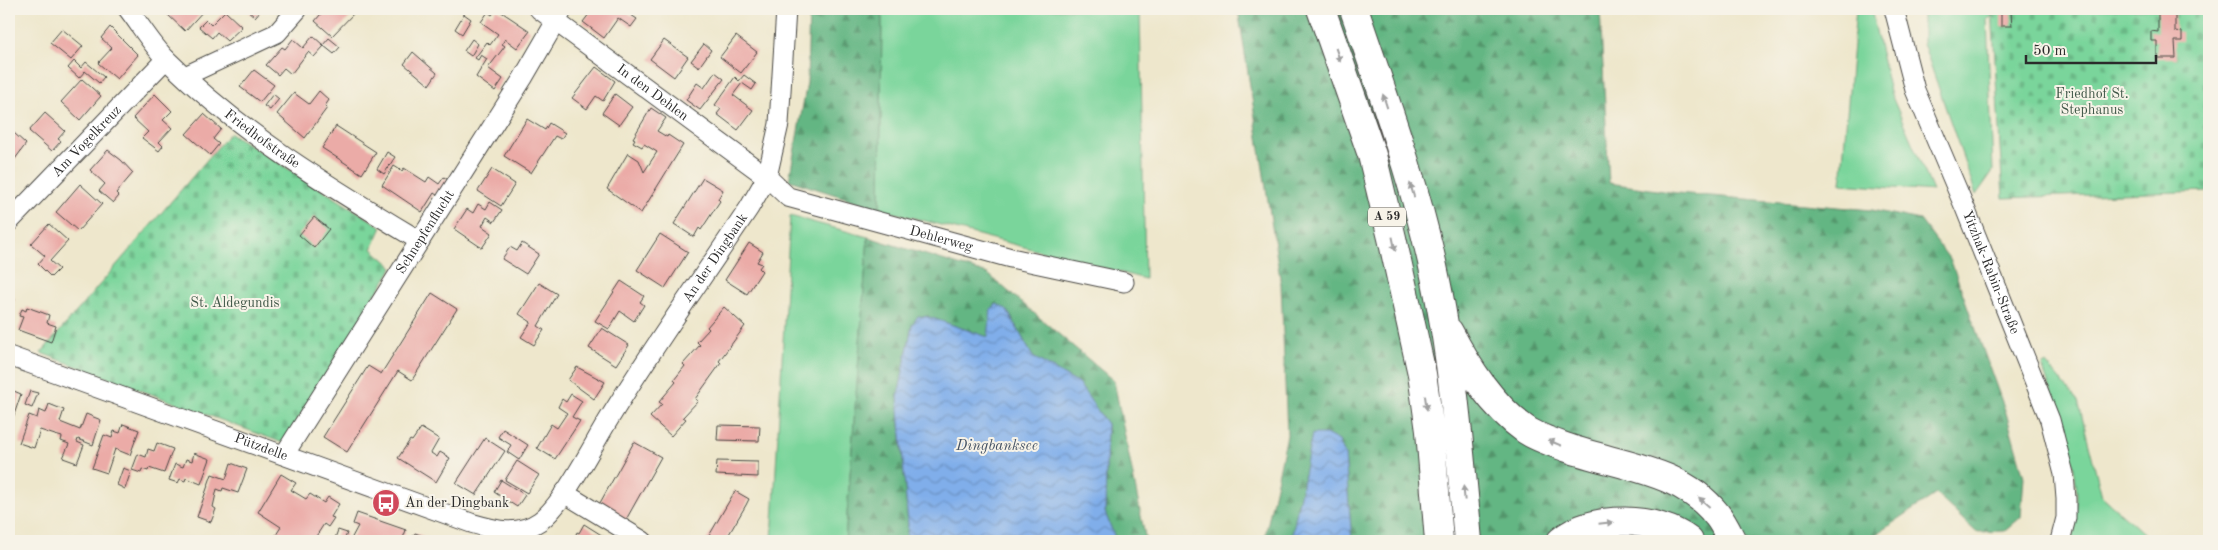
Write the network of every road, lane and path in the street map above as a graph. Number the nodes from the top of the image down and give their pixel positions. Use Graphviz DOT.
graph roads {
  1 [pos="128,9"];
  2 [pos="298,9"];
  3 [pos="539,9"];
  4 [pos="786,9"];
  5 [pos="1321,9"];
  6 [pos="1354,9"];
  7 [pos="1894,9"];
  8 [pos="559,15"];
  9 [pos="166,58"];
  10 [pos="185,76"];
  11 [pos="767,177"];
  12 [pos="9,222"];
  13 [pos="420,241"];
  14 [pos="1124,282"];
  15 [pos="1443,322"];
  16 [pos="9,356"];
  17 [pos="284,455"];
  18 [pos="564,493"];
  19 [pos="512,537"];
  20 [pos="643,541"];
  21 [pos="1439,541"];
  22 [pos="1468,541"];
  23 [pos="1561,541"];
  24 [pos="1689,541"];
  25 [pos="1732,541"];
  26 [pos="2060,541"];
  1 -- 9 [label="street, Friedhofstraße"];
  2 -- 10 [label="street"];
  3 -- 8 [label="street, In den Dehlen"];
  4 -- 11 [label="street, An der Dingbank"];
  5 -- 21 [label="highway, A 59, one-way"];
  15 -- 6 [label="highway, A 59, one-way"];
  7 -- 26 [label="street, Yitzhak-Rabin-Straße"];
  8 -- 11 [label="street, In den Dehlen"];
  8 -- 13 [label="street, Schnepfenflucht"];
  9 -- 10 [label="street, Friedhofstraße"];
  9 -- 12 [label="street, Am Vogelkreuz"];
  10 -- 13 [label="street, Friedhofstraße"];
  11 -- 14 [label="street, Dehlerweg"];
  11 -- 18 [label="street, An der Dingbank"];
  13 -- 17 [label="street, Schnepfenflucht"];
  22 -- 15 [label="highway, A 59, one-way"];
  25 -- 15 [label="highway, one-way"];
  16 -- 17 [label="street, Pützdelle"];
  17 -- 19 [label="street, Pützdelle"];
  18 -- 19 [label="street, An der Dingbank"];
  18 -- 20 [label="street"];
  23 -- 24 [label="highway, one-way"];
}
